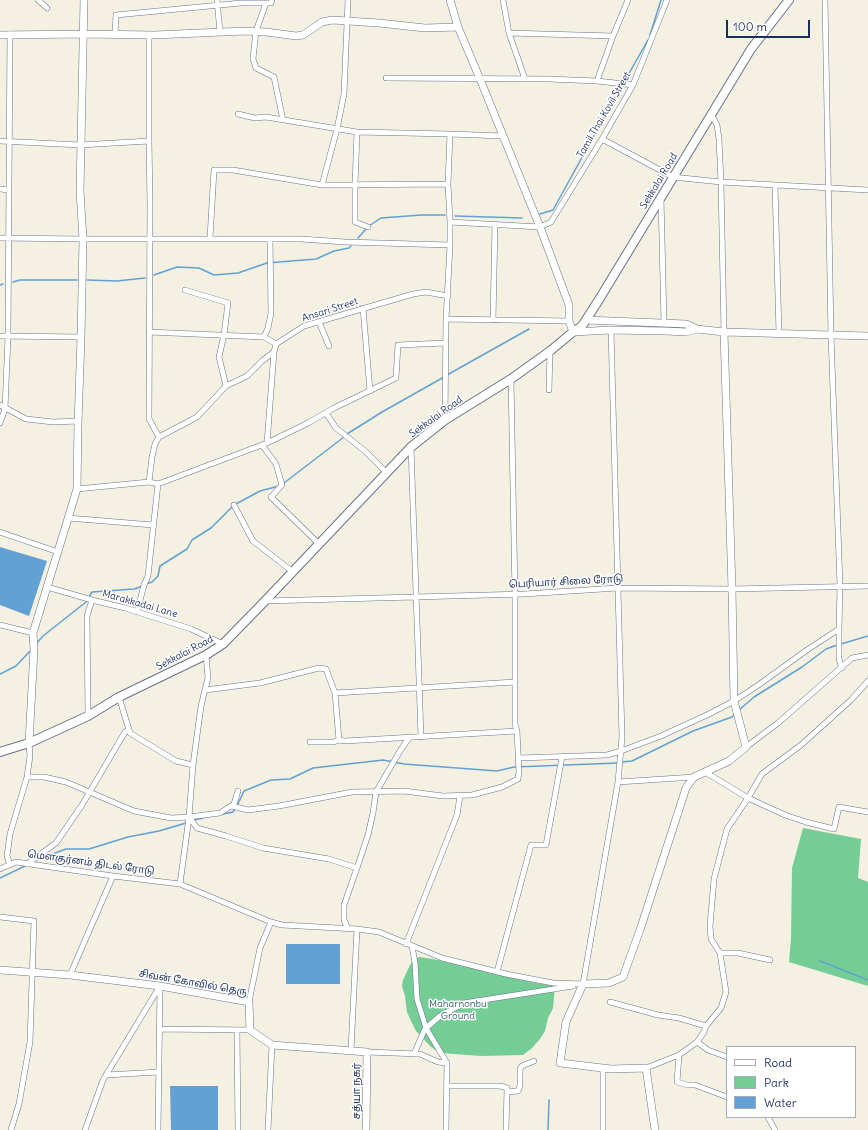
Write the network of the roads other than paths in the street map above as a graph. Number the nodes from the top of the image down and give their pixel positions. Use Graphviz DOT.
graph roads {
  1 [pos="38,0"];
  2 [pos="84,0"];
  3 [pos="272,0"];
  4 [pos="348,0"];
  5 [pos="450,0"];
  6 [pos="503,0"];
  7 [pos="628,0"];
  8 [pos="667,0"];
  9 [pos="789,0"];
  10 [pos="825,0"];
  11 [pos="217,3"];
  12 [pos="266,3"];
  13 [pos="47,8"];
  14 [pos="348,21"];
  15 [pos="458,27"];
  16 [pos="256,31"];
  17 [pos="220,32"];
  18 [pos="509,33"];
  19 [pos="10,34"];
  20 [pos="83,34"];
  21 [pos="115,34"];
  22 [pos="0,35"];
  23 [pos="150,35"];
  24 [pos="612,36"];
  25 [pos="386,78"];
  26 [pos="480,79"];
  27 [pos="525,79"];
  28 [pos="597,81"];
  29 [pos="633,86"];
  30 [pos="238,114"];
  31 [pos="711,114"];
  32 [pos="283,120"];
  33 [pos="337,128"];
  34 [pos="358,132"];
  35 [pos="450,134"];
  36 [pos="503,136"];
  37 [pos="602,139"];
  38 [pos="0,141"];
  39 [pos="9,141"];
  40 [pos="148,141"];
  41 [pos="80,145"];
  42 [pos="673,177"];
  43 [pos="721,182"];
  44 [pos="355,184"];
  45 [pos="448,184"];
  46 [pos="322,185"];
  47 [pos="775,185"];
  48 [pos="829,188"];
  49 [pos="0,189"];
  50 [pos="9,190"];
  51 [pos="868,190"];
  52 [pos="661,196"];
  53 [pos="450,222"];
  54 [pos="495,224"];
  55 [pos="540,226"];
  56 [pos="368,227"];
  57 [pos="0,238"];
  58 [pos="8,238"];
  59 [pos="150,238"];
  60 [pos="210,238"];
  61 [pos="270,238"];
  62 [pos="83,239"];
  63 [pos="450,245"];
  64 [pos="185,290"];
  65 [pos="448,296"];
  66 [pos="363,308"];
  67 [pos="446,320"];
  68 [pos="493,320"];
  69 [pos="586,320"];
  70 [pos="569,321"];
  71 [pos="319,322"];
  72 [pos="664,323"];
  73 [pos="697,329"];
  74 [pos="611,330"];
  75 [pos="150,332"];
  76 [pos="573,332"];
  77 [pos="724,332"];
  78 [pos="779,334"];
  79 [pos="224,335"];
  80 [pos="831,335"];
  81 [pos="0,336"];
  82 [pos="8,336"];
  83 [pos="868,336"];
  84 [pos="81,337"];
  85 [pos="264,337"];
  86 [pos="446,343"];
  87 [pos="276,344"];
  88 [pos="329,346"];
  89 [pos="550,351"];
  90 [pos="274,352"];
  91 [pos="511,378"];
  92 [pos="226,386"];
  93 [pos="550,390"];
  94 [pos="370,391"];
  95 [pos="2,407"];
  96 [pos="326,413"];
  97 [pos="445,420"];
  98 [pos="78,421"];
  99 [pos="0,423"];
  100 [pos="159,437"];
  101 [pos="264,444"];
  102 [pos="411,447"];
  103 [pos="387,473"];
  104 [pos="149,482"];
  105 [pos="158,484"];
  106 [pos="77,489"];
  107 [pos="234,505"];
  108 [pos="68,518"];
  109 [pos="153,525"];
  110 [pos="0,532"];
  111 [pos="319,544"];
  112 [pos="58,552"];
  113 [pos="293,572"];
  114 [pos="840,586"];
  115 [pos="868,586"];
  116 [pos="47,587"];
  117 [pos="618,588"];
  118 [pos="732,589"];
  119 [pos="515,595"];
  120 [pos="416,597"];
  121 [pos="92,600"];
  122 [pos="265,601"];
  123 [pos="137,612"];
  124 [pos="0,624"];
  125 [pos="839,629"];
  126 [pos="33,633"];
  127 [pos="223,644"];
  128 [pos="206,655"];
  129 [pos="868,655"];
  130 [pos="842,668"];
  131 [pos="868,681"];
  132 [pos="515,682"];
  133 [pos="420,689"];
  134 [pos="204,690"];
  135 [pos="335,693"];
  136 [pos="119,697"];
  137 [pos="734,701"];
  138 [pos="88,716"];
  139 [pos="129,730"];
  140 [pos="517,731"];
  141 [pos="421,737"];
  142 [pos="410,738"];
  143 [pos="339,740"];
  144 [pos="310,742"];
  145 [pos="30,743"];
  146 [pos="746,747"];
  147 [pos="621,751"];
  148 [pos="0,752"];
  149 [pos="562,756"];
  150 [pos="519,759"];
  151 [pos="193,765"];
  152 [pos="705,772"];
  153 [pos="27,777"];
  154 [pos="694,777"];
  155 [pos="618,782"];
  156 [pos="90,792"];
  157 [pos="238,792"];
  158 [pos="376,792"];
  159 [pos="460,796"];
  160 [pos="748,798"];
  161 [pos="232,806"];
  162 [pos="868,812"];
  163 [pos="189,817"];
  164 [pos="28,864"];
  165 [pos="10,865"];
  166 [pos="357,868"];
  167 [pos="0,869"];
  168 [pos="113,876"];
  169 [pos="180,884"];
  170 [pos="0,917"];
  171 [pos="270,922"];
  172 [pos="348,929"];
  173 [pos="356,929"];
  174 [pos="406,944"];
  175 [pos="412,946"];
  176 [pos="720,953"];
  177 [pos="770,960"];
  178 [pos="0,970"];
  179 [pos="33,972"];
  180 [pos="497,972"];
  181 [pos="70,975"];
  182 [pos="583,984"];
  183 [pos="160,986"];
  184 [pos="249,1002"];
  185 [pos="610,1002"];
  186 [pos="706,1026"];
  187 [pos="426,1028"];
  188 [pos="159,1029"];
  189 [pos="237,1030"];
  190 [pos="250,1030"];
  191 [pos="697,1042"];
  192 [pos="272,1045"];
  193 [pos="351,1050"];
  194 [pos="367,1052"];
  195 [pos="414,1054"];
  196 [pos="679,1055"];
  197 [pos="726,1057"];
  198 [pos="534,1061"];
  199 [pos="447,1063"];
  200 [pos="603,1068"];
  201 [pos="646,1068"];
  202 [pos="159,1072"];
  203 [pos="106,1075"];
  204 [pos="447,1086"];
  205 [pos="507,1092"];
  206 [pos="726,1097"];
  207 [pos="769,1118"];
  208 [pos="11,1130"];
  209 [pos="85,1130"];
  210 [pos="158,1130"];
  211 [pos="238,1130"];
  212 [pos="268,1130"];
  213 [pos="366,1130"];
  214 [pos="446,1130"];
  215 [pos="506,1130"];
  216 [pos="603,1130"];
  217 [pos="655,1130"];
  218 [pos="775,1130"];
  1 -- 13 [label="street"];
  2 -- 20 [label="street"];
  3 -- 12 [label="street"];
  4 -- 14 [label="street"];
  5 -- 15 [label="street"];
  6 -- 18 [label="street"];
  7 -- 24 [label="street"];
  8 -- 29 [label="street, Tamil Thai Kovil Street"];
  9 -- 31 [label="main road, Sekkalai Road"];
  10 -- 48 [label="street"];
  11 -- 12 [label="street"];
  11 -- 17 [label="street"];
  11 -- 21 [label="street"];
  12 -- 16 [label="street"];
  14 -- 15 [label="street"];
  14 -- 16 [label="street"];
  14 -- 33 [label="street"];
  15 -- 26 [label="street"];
  16 -- 17 [label="street"];
  16 -- 32 [label="street"];
  17 -- 23 [label="street"];
  18 -- 24 [label="street"];
  18 -- 27 [label="street"];
  19 -- 20 [label="street"];
  19 -- 22 [label="street"];
  19 -- 39 [label="street"];
  20 -- 21 [label="street"];
  20 -- 41 [label="street"];
  21 -- 23 [label="street"];
  23 -- 40 [label="street"];
  24 -- 28 [label="street"];
  25 -- 26 [label="street"];
  26 -- 27 [label="street"];
  26 -- 36 [label="street"];
  27 -- 28 [label="street"];
  28 -- 29 [label="street"];
  29 -- 37 [label="street, Tamil Thai Kovil Street"];
  30 -- 32 [label="street"];
  31 -- 42 [label="main road, Sekkalai Road"];
  31 -- 43 [label="street"];
  32 -- 33 [label="street"];
  33 -- 34 [label="street"];
  33 -- 46 [label="street"];
  34 -- 35 [label="street"];
  34 -- 44 [label="street"];
  35 -- 36 [label="street"];
  35 -- 45 [label="street"];
  36 -- 55 [label="street"];
  37 -- 42 [label="street"];
  37 -- 55 [label="street, Tamil Thai Kovil Street"];
  38 -- 39 [label="street"];
  39 -- 41 [label="street"];
  39 -- 50 [label="street"];
  40 -- 41 [label="street"];
  40 -- 59 [label="street"];
  41 -- 62 [label="street"];
  42 -- 43 [label="street"];
  42 -- 52 [label="main road, Sekkalai Road"];
  43 -- 47 [label="street"];
  43 -- 77 [label="street"];
  44 -- 45 [label="street"];
  44 -- 46 [label="street"];
  44 -- 56 [label="street"];
  45 -- 53 [label="street"];
  46 -- 60 [label="street"];
  47 -- 48 [label="street"];
  47 -- 78 [label="street"];
  48 -- 51 [label="street"];
  48 -- 80 [label="street"];
  49 -- 50 [label="street"];
  50 -- 58 [label="street"];
  52 -- 69 [label="main road, Sekkalai Road"];
  52 -- 72 [label="street"];
  53 -- 54 [label="street"];
  53 -- 63 [label="street"];
  54 -- 55 [label="street"];
  54 -- 68 [label="street"];
  55 -- 70 [label="street"];
  57 -- 58 [label="street"];
  58 -- 62 [label="street"];
  58 -- 82 [label="street"];
  59 -- 60 [label="street"];
  59 -- 62 [label="street"];
  59 -- 75 [label="street"];
  60 -- 61 [label="street"];
  61 -- 63 [label="street"];
  61 -- 85 [label="street"];
  62 -- 84 [label="street"];
  63 -- 65 [label="street"];
  64 -- 79 [label="street"];
  65 -- 66 [label="street, Ansari Street"];
  65 -- 67 [label="street"];
  66 -- 71 [label="street, Ansari Street"];
  66 -- 94 [label="street"];
  67 -- 68 [label="street"];
  67 -- 86 [label="street"];
  68 -- 70 [label="street"];
  69 -- 72 [label="street"];
  69 -- 76 [label="main road, Sekkalai Road"];
  70 -- 76 [label="street"];
  71 -- 87 [label="street, Ansari Street"];
  71 -- 88 [label="street"];
  72 -- 73 [label="street"];
  73 -- 74 [label="street"];
  73 -- 77 [label="street"];
  74 -- 76 [label="street"];
  74 -- 117 [label="street"];
  75 -- 79 [label="street"];
  75 -- 100 [label="street"];
  76 -- 89 [label="main road, Sekkalai Road"];
  77 -- 78 [label="street"];
  77 -- 118 [label="street"];
  78 -- 80 [label="street"];
  79 -- 85 [label="street"];
  79 -- 92 [label="street"];
  80 -- 83 [label="street"];
  80 -- 114 [label="street"];
  81 -- 82 [label="street"];
  82 -- 84 [label="street"];
  82 -- 95 [label="street"];
  84 -- 98 [label="street"];
  85 -- 87 [label="street"];
  86 -- 94 [label="street"];
  86 -- 97 [label="street"];
  87 -- 90 [label="street"];
  89 -- 91 [label="main road, Sekkalai Road"];
  89 -- 93 [label="street"];
  90 -- 92 [label="street"];
  90 -- 101 [label="street"];
  91 -- 97 [label="main road, Sekkalai Road"];
  91 -- 119 [label="street"];
  92 -- 100 [label="street"];
  94 -- 96 [label="street"];
  95 -- 98 [label="street"];
  95 -- 99 [label="street"];
  96 -- 101 [label="street"];
  96 -- 103 [label="street"];
  97 -- 102 [label="main road, Sekkalai Road"];
  98 -- 106 [label="street"];
  100 -- 104 [label="street"];
  101 -- 105 [label="street"];
  101 -- 111 [label="street"];
  102 -- 103 [label="main road, Sekkalai Road"];
  102 -- 120 [label="street"];
  103 -- 111 [label="main road, Sekkalai Road"];
  104 -- 105 [label="street"];
  104 -- 106 [label="street"];
  105 -- 109 [label="street"];
  106 -- 108 [label="street"];
  107 -- 113 [label="street"];
  108 -- 109 [label="street"];
  108 -- 112 [label="street"];
  109 -- 123 [label="street"];
  110 -- 112 [label="street"];
  111 -- 113 [label="main road, Sekkalai Road"];
  112 -- 116 [label="street"];
  113 -- 122 [label="main road, Sekkalai Road"];
  114 -- 115 [label="street, பெரியார் சிலை ரோடு"];
  114 -- 118 [label="street, பெரியார் சிலை ரோடு"];
  114 -- 125 [label="street"];
  116 -- 121 [label="street"];
  116 -- 126 [label="street"];
  117 -- 118 [label="street, பெரியார் சிலை ரோடு"];
  117 -- 119 [label="street, பெரியார் சிலை ரோடு"];
  117 -- 147 [label="street"];
  118 -- 137 [label="street"];
  119 -- 120 [label="street, பெரியார் சிலை ரோடு"];
  119 -- 132 [label="street"];
  120 -- 122 [label="street, பெரியார் சிலை ரோடு"];
  120 -- 133 [label="street"];
  121 -- 123 [label="street, Marakkadai Lane"];
  121 -- 138 [label="street, Marakkadai Lane"];
  122 -- 127 [label="main road, Sekkalai Road"];
  123 -- 127 [label="street, Marakkadai Lane"];
  124 -- 126 [label="street"];
  125 -- 130 [label="street"];
  125 -- 137 [label="street"];
  126 -- 145 [label="street"];
  127 -- 128 [label="main road, Sekkalai Road"];
  128 -- 134 [label="street"];
  128 -- 136 [label="main road, Sekkalai Road"];
  129 -- 130 [label="street"];
  130 -- 146 [label="street"];
  131 -- 160 [label="street"];
  132 -- 133 [label="street"];
  132 -- 140 [label="street"];
  133 -- 135 [label="street"];
  133 -- 141 [label="street"];
  134 -- 135 [label="street"];
  134 -- 151 [label="street"];
  135 -- 143 [label="street"];
  136 -- 138 [label="main road, Sekkalai Road"];
  136 -- 139 [label="street"];
  137 -- 146 [label="street"];
  137 -- 147 [label="street"];
  138 -- 145 [label="main road, Sekkalai Road"];
  139 -- 151 [label="street"];
  139 -- 156 [label="street"];
  140 -- 141 [label="street"];
  140 -- 150 [label="street"];
  141 -- 142 [label="street"];
  142 -- 143 [label="street"];
  142 -- 158 [label="street"];
  143 -- 144 [label="street"];
  145 -- 148 [label="main road, Sekkalai Road"];
  145 -- 153 [label="street"];
  146 -- 152 [label="street"];
  147 -- 149 [label="street"];
  147 -- 155 [label="street"];
  149 -- 150 [label="street"];
  149 -- 180 [label="street"];
  150 -- 159 [label="street"];
  151 -- 163 [label="street"];
  152 -- 154 [label="street"];
  152 -- 160 [label="street"];
  153 -- 156 [label="street"];
  153 -- 165 [label="street"];
  154 -- 155 [label="street"];
  154 -- 182 [label="street"];
  155 -- 182 [label="street"];
  156 -- 163 [label="street"];
  156 -- 164 [label="street"];
  157 -- 161 [label="street"];
  158 -- 159 [label="street"];
  158 -- 161 [label="street"];
  158 -- 166 [label="street"];
  159 -- 174 [label="street"];
  160 -- 162 [label="street"];
  160 -- 176 [label="street"];
  161 -- 163 [label="street"];
  163 -- 166 [label="street"];
  163 -- 169 [label="street"];
  164 -- 165 [label="street, மௌகுர்னம் திடல் ரோடு"];
  164 -- 168 [label="street, மௌகுர்னம் திடல் ரோடு"];
  165 -- 167 [label="street, மௌகுர்னம் திடல் ரோடு"];
  166 -- 172 [label="street"];
  168 -- 169 [label="street, மௌகுர்னம் திடல் ரோடு"];
  168 -- 181 [label="street"];
  169 -- 171 [label="street, மௌகுர்னம் திடல் ரோடு"];
  170 -- 179 [label="street"];
  171 -- 172 [label="street, மௌகுர்னம் திடல் ரோடு"];
  171 -- 184 [label="street"];
  172 -- 173 [label="street, மௌகுர்னம் திடல் ரோடு"];
  173 -- 174 [label="street, மௌகுர்னம் திடல் ரோடு"];
  173 -- 193 [label="street"];
  174 -- 175 [label="street, மௌகுர்னம் திடல் ரோடு"];
  175 -- 180 [label="street, மௌகுர்னம் திடல் ரோடு"];
  175 -- 187 [label="street"];
  176 -- 177 [label="street"];
  176 -- 186 [label="street"];
  178 -- 179 [label="street, சிவன் கோவில் தெரு"];
  179 -- 181 [label="street, சிவன் கோவில் தெரு"];
  179 -- 208 [label="street"];
  180 -- 182 [label="street, மௌகுர்னம் திடல் ரோடு"];
  181 -- 183 [label="street, சிவன் கோவில் தெரு"];
  182 -- 187 [label="street"];
  182 -- 200 [label="street"];
  183 -- 184 [label="street, சிவன் கோவில் தெரு"];
  183 -- 188 [label="street"];
  183 -- 203 [label="street"];
  184 -- 190 [label="street, சிவன் கோவில் தெரு"];
  185 -- 186 [label="street"];
  186 -- 191 [label="street"];
  187 -- 195 [label="street"];
  187 -- 199 [label="street"];
  188 -- 189 [label="street"];
  188 -- 202 [label="street"];
  189 -- 190 [label="street"];
  189 -- 211 [label="street"];
  190 -- 192 [label="street"];
  191 -- 196 [label="street"];
  191 -- 197 [label="street"];
  192 -- 193 [label="street"];
  192 -- 212 [label="street"];
  193 -- 194 [label="street"];
  194 -- 195 [label="street"];
  194 -- 213 [label="street, சத்யா நகர்"];
  195 -- 199 [label="street"];
  196 -- 201 [label="street"];
  196 -- 206 [label="street"];
  198 -- 205 [label="street"];
  199 -- 204 [label="street"];
  200 -- 201 [label="street"];
  200 -- 216 [label="street"];
  201 -- 217 [label="street"];
  202 -- 203 [label="street"];
  202 -- 210 [label="street"];
  203 -- 209 [label="street"];
  204 -- 205 [label="street"];
  204 -- 214 [label="street"];
  205 -- 215 [label="street"];
  207 -- 218 [label="street"];
}
